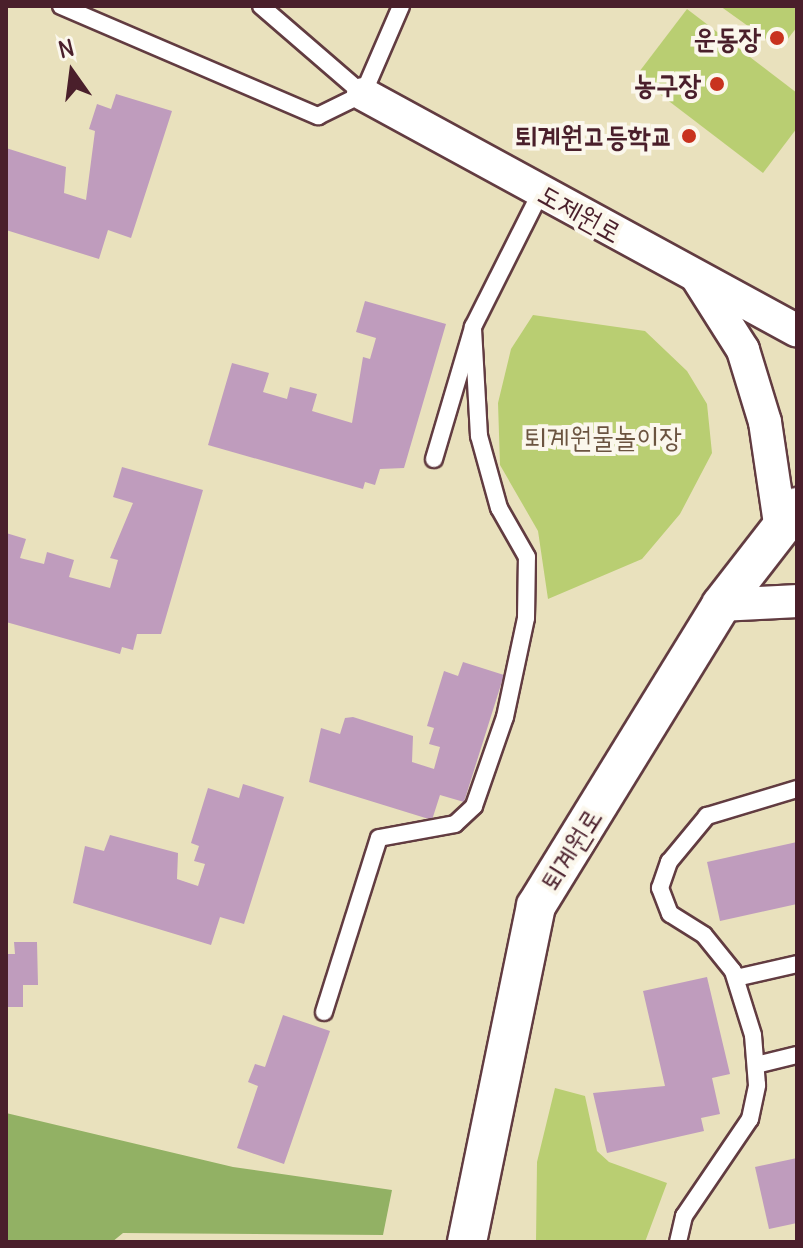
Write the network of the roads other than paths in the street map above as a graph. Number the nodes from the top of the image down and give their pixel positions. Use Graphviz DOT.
graph roads {
  1 [pos="61,6"];
  2 [pos="261,6"];
  3 [pos="401,6"];
  4 [pos="363,94"];
  5 [pos="541,192"];
  6 [pos="696,276"];
  7 [pos="473,327"];
  8 [pos="797,331"];
  9 [pos="434,459"];
  10 [pos="789,519"];
  11 [pos="797,601"];
  12 [pos="721,605"];
  13 [pos="797,789"];
  14 [pos="797,964"];
  15 [pos="736,978"];
  16 [pos="324,1012"];
  17 [pos="797,1055"];
  18 [pos="756,1065"];
  19 [pos="467,1242"];
  20 [pos="678,1242"];
  1 -- 4 [label="lane"];
  2 -- 4 [label="lane"];
  3 -- 4 [label="lane"];
  4 -- 5 [label="street, 도제원로"];
  5 -- 6 [label="street, 도제원로"];
  5 -- 7 [label="lane"];
  6 -- 8 [label="street, 도제원로"];
  6 -- 10 [label="street"];
  7 -- 9 [label="lane"];
  7 -- 16 [label="lane"];
  10 -- 12 [label="street, 퇴계원로"];
  11 -- 12 [label="street"];
  12 -- 19 [label="street, 퇴계원로"];
  13 -- 15 [label="lane"];
  14 -- 15 [label="lane"];
  15 -- 18 [label="lane"];
  17 -- 18 [label="lane"];
  18 -- 20 [label="lane"];
}
